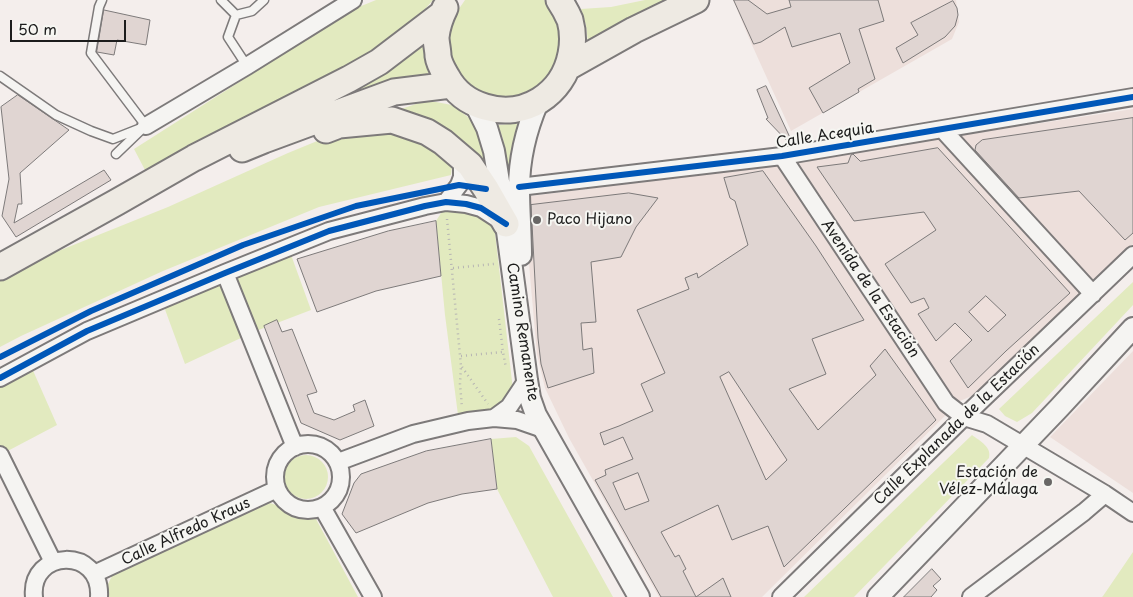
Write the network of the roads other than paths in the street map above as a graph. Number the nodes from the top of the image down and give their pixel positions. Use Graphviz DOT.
graph roads {
  1 [pos="102,0"];
  2 [pos="221,0"];
  3 [pos="264,0"];
  4 [pos="352,0"];
  5 [pos="559,0"];
  6 [pos="696,0"];
  7 [pos="446,7"];
  8 [pos="236,15"];
  9 [pos="247,66"];
  10 [pos="568,67"];
  11 [pos="0,76"];
  12 [pos="451,85"];
  13 [pos="1133,97"];
  14 [pos="538,102"];
  15 [pos="474,104"];
  16 [pos="146,126"];
  17 [pos="943,130"];
  18 [pos="116,154"];
  19 [pos="782,156"];
  20 [pos="462,157"];
  21 [pos="223,158"];
  22 [pos="519,187"];
  23 [pos="117,202"];
  24 [pos="446,202"];
  25 [pos="506,224"];
  26 [pos="1133,255"];
  27 [pos="0,267"];
  28 [pos="225,273"];
  29 [pos="1093,294"];
  30 [pos="1133,328"];
  31 [pos="520,371"];
  32 [pos="0,378"];
  33 [pos="964,417"];
  34 [pos="494,418"];
  35 [pos="543,429"];
  36 [pos="1023,445"];
  37 [pos="294,447"];
  38 [pos="0,455"];
  39 [pos="338,462"];
  40 [pos="277,489"];
  41 [pos="1105,494"];
  42 [pos="322,507"];
  43 [pos="1133,513"];
  44 [pos="53,562"];
  45 [pos="94,574"];
  46 [pos="34,597"];
  47 [pos="99,597"];
  48 [pos="373,597"];
  49 [pos="639,597"];
  50 [pos="781,597"];
  51 [pos="878,597"];
  52 [pos="971,597"];
  1 -- 16 [label="lane"];
  2 -- 8 [label="lane"];
  3 -- 8 [label="lane"];
  4 -- 9 [label="street"];
  5 -- 10 [label="main road"];
  6 -- 10 [label="main road"];
  7 -- 12 [label="main road"];
  7 -- 23 [label="main road"];
  8 -- 9 [label="lane"];
  9 -- 16 [label="street"];
  10 -- 14 [label="main road"];
  11 -- 16 [label="lane"];
  12 -- 15 [label="main road"];
  12 -- 21 [label="main road"];
  13 -- 17 [label="street, Calle Acequia"];
  14 -- 15 [label="main road"];
  14 -- 22 [label="street"];
  15 -- 25 [label="street, Camino Remanente"];
  16 -- 18 [label="lane"];
  17 -- 19 [label="street, Calle Acequia"];
  17 -- 29 [label="street"];
  19 -- 22 [label="street, Calle Acequia"];
  19 -- 33 [label="street, Avenida de la Estación"];
  20 -- 21 [label="main road"];
  20 -- 24 [label="street"];
  20 -- 25 [label="main road"];
  21 -- 23 [label="main road"];
  22 -- 31 [label="street"];
  23 -- 27 [label="main road"];
  24 -- 25 [label="street"];
  24 -- 28 [label="street"];
  25 -- 31 [label="street, Camino Remanente"];
  26 -- 29 [label="street, Calle Explanada de la Estación"];
  28 -- 32 [label="street"];
  28 -- 37 [label="street"];
  29 -- 33 [label="street, Calle Explanada de la Estación"];
  30 -- 36 [label="street"];
  31 -- 34 [label="street"];
  31 -- 35 [label="street, Camino Remanente"];
  33 -- 36 [label="street"];
  33 -- 50 [label="street, Calle Explanada de la Estación"];
  34 -- 35 [label="street"];
  34 -- 39 [label="street"];
  35 -- 49 [label="street, Camino Remanente"];
  36 -- 41 [label="street"];
  36 -- 51 [label="street"];
  37 -- 39 [label="street"];
  37 -- 40 [label="street"];
  38 -- 44 [label="street"];
  39 -- 42 [label="street"];
  40 -- 42 [label="street"];
  40 -- 45 [label="street, Calle Alfredo Kraus"];
  41 -- 43 [label="street"];
  41 -- 52 [label="street"];
  42 -- 48 [label="street"];
  44 -- 45 [label="street"];
  44 -- 46 [label="street"];
  45 -- 47 [label="street"];
}
